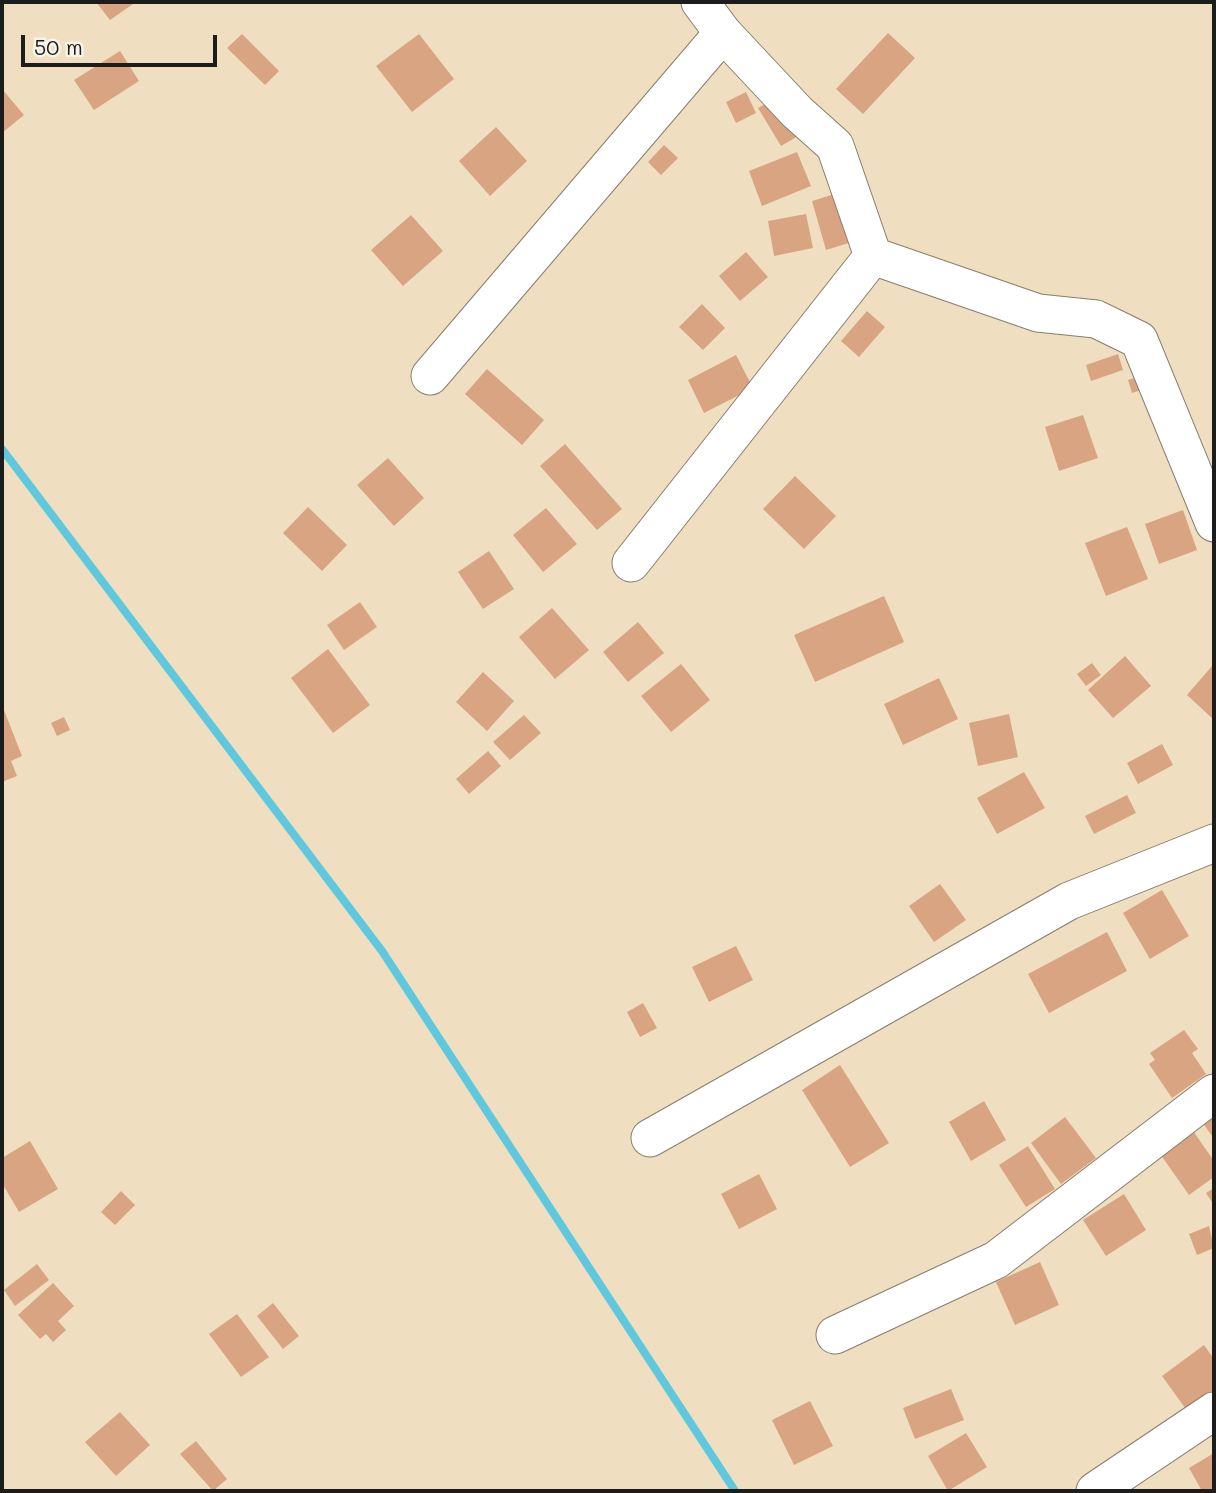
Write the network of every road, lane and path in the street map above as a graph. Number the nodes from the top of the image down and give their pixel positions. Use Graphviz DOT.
graph roads {
  1 [pos="700,2"];
  2 [pos="723,33"];
  3 [pos="873,256"];
  4 [pos="430,376"];
  5 [pos="1214,523"];
  6 [pos="631,563"];
  7 [pos="1214,843"];
  8 [pos="1214,1093"];
  9 [pos="650,1138"];
  10 [pos="835,1335"];
  11 [pos="1214,1411"];
  12 [pos="1095,1491"];
  1 -- 2 [label="street"];
  2 -- 3 [label="street"];
  2 -- 4 [label="street"];
  3 -- 5 [label="street"];
  3 -- 6 [label="street"];
  7 -- 9 [label="street"];
  8 -- 10 [label="street"];
  11 -- 12 [label="street"];
}
